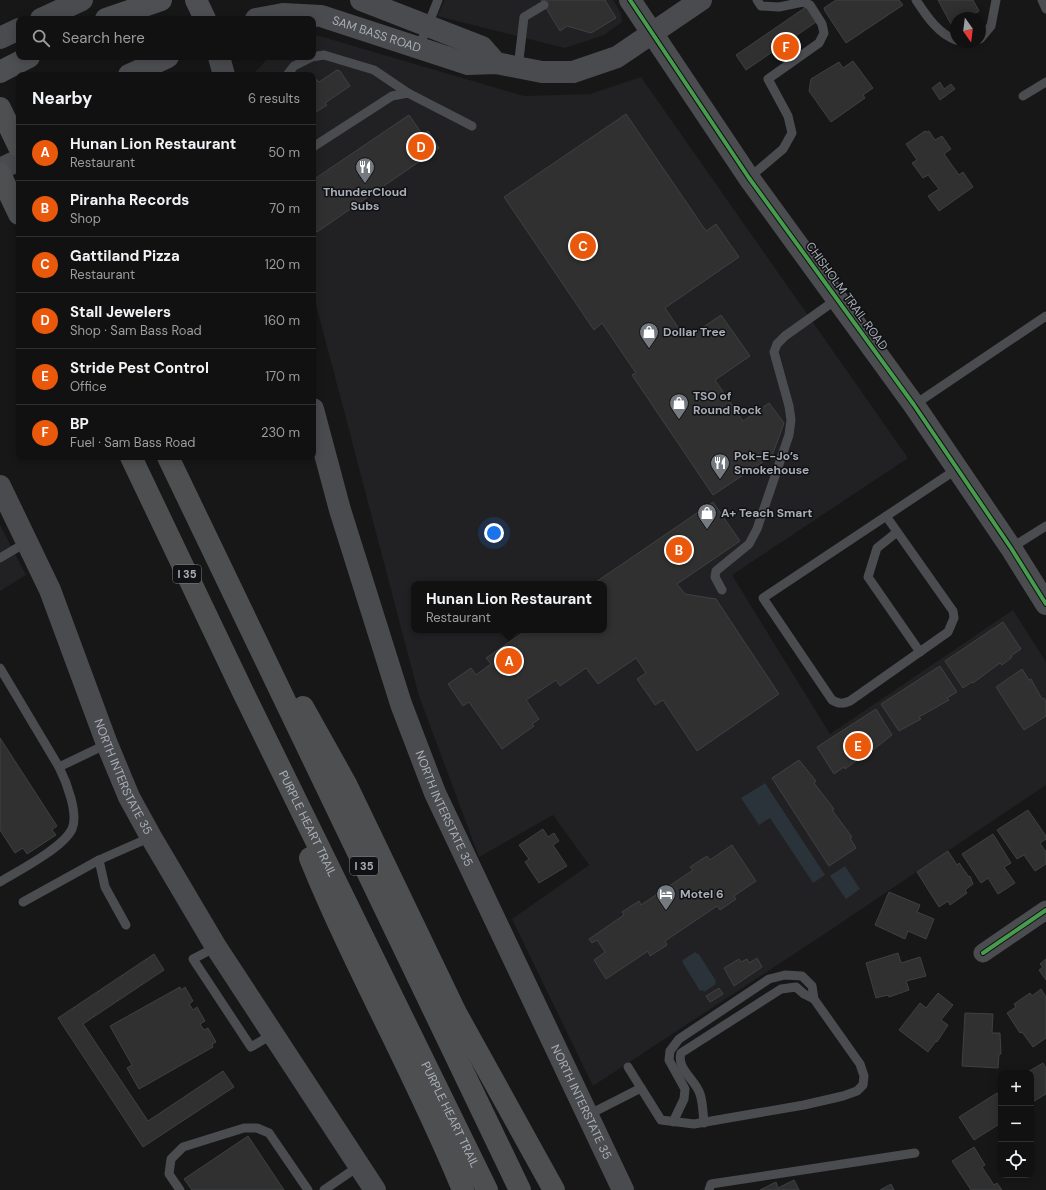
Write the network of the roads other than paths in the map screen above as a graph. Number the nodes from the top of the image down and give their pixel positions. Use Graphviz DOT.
graph roads {
  1 [pos="82,0"];
  2 [pos="160,0"];
  3 [pos="196,0"];
  4 [pos="361,0"];
  5 [pos="438,0"];
  6 [pos="630,0"];
  7 [pos="701,0"];
  8 [pos="756,0"];
  9 [pos="916,0"];
  10 [pos="996,0"];
  11 [pos="1042,0"];
  12 [pos="544,5"];
  13 [pos="1046,9"];
  14 [pos="47,16"];
  15 [pos="115,16"];
  16 [pos="204,16"];
  17 [pos="272,16"];
  18 [pos="428,26"];
  19 [pos="16,30"];
  20 [pos="653,32"];
  21 [pos="986,32"];
  22 [pos="0,38"];
  23 [pos="950,38"];
  24 [pos="419,47"];
  25 [pos="316,56"];
  26 [pos="23,60"];
  27 [pos="162,60"];
  28 [pos="220,60"];
  29 [pos="306,60"];
  30 [pos="496,63"];
  31 [pos="518,68"];
  32 [pos="0,72"];
  33 [pos="136,72"];
  34 [pos="223,72"];
  35 [pos="289,72"];
  36 [pos="1046,82"];
  37 [pos="408,93"];
  38 [pos="1023,96"];
  39 [pos="0,108"];
  40 [pos="472,126"];
  41 [pos="16,128"];
  42 [pos="0,136"];
  43 [pos="16,141"];
  44 [pos="316,145"];
  45 [pos="16,161"];
  46 [pos="0,169"];
  47 [pos="0,174"];
  48 [pos="749,178"];
  49 [pos="16,208"];
  50 [pos="837,299"];
  51 [pos="1046,316"];
  52 [pos="914,405"];
  53 [pos="316,420"];
  54 [pos="132,460"];
  55 [pos="169,460"];
  56 [pos="957,469"];
  57 [pos="0,486"];
  58 [pos="5,511"];
  59 [pos="886,516"];
  60 [pos="1046,526"];
  61 [pos="897,532"];
  62 [pos="27,542"];
  63 [pos="209,542"];
  64 [pos="1011,548"];
  65 [pos="0,558"];
  66 [pos="722,590"];
  67 [pos="1046,604"];
  68 [pos="920,652"];
  69 [pos="0,668"];
  70 [pos="243,692"];
  71 [pos="107,744"];
  72 [pos="59,767"];
  73 [pos="151,838"];
  74 [pos="99,860"];
  75 [pos="0,882"];
  76 [pos="23,902"];
  77 [pos="1046,910"];
  78 [pos="126,924"];
  79 [pos="982,953"];
  80 [pos="814,999"];
  81 [pos="628,1067"];
  82 [pos="640,1088"];
  83 [pos="588,1115"];
  84 [pos="673,1122"];
  85 [pos="704,1123"];
  86 [pos="915,1153"];
  87 [pos="360,1166"];
  88 [pos="180,1190"];
  89 [pos="308,1190"];
  90 [pos="324,1190"];
  91 [pos="375,1190"];
  92 [pos="463,1190"];
  93 [pos="487,1190"];
  94 [pos="520,1190"];
  95 [pos="554,1190"];
  96 [pos="623,1190"];
  97 [pos="709,1190"];
  1 -- 14 [label="main road"];
  2 -- 15 [label="highway"];
  3 -- 16 [label="highway"];
  4 -- 18 [label="main road, SAM BASS ROAD"];
  5 -- 18 [label="lane"];
  6 -- 20 [label="street, CHISHOLM TRAIL ROAD"];
  7 -- 20 [label="main road, SAM BASS ROAD"];
  8 -- 48 [label="lane"];
  9 -- 23 [label="lane"];
  10 -- 21 [label="lane"];
  11 -- 13 [label="lane"];
  12 -- 31 [label="lane"];
  17 -- 24 [label="main road, SAM BASS ROAD"];
  18 -- 24 [label="lane"];
  18 -- 30 [label="main road, SAM BASS ROAD"];
  19 -- 22 [label="main road"];
  20 -- 31 [label="main road, SAM BASS ROAD"];
  20 -- 48 [label="street, CHISHOLM TRAIL ROAD"];
  24 -- 30 [label="main road, SAM BASS ROAD"];
  25 -- 37 [label="lane"];
  26 -- 32 [label="highway"];
  27 -- 33 [label="highway"];
  28 -- 34 [label="main road"];
  29 -- 35 [label="lane"];
  30 -- 31 [label="main road, SAM BASS ROAD"];
  36 -- 38 [label="lane"];
  37 -- 40 [label="lane"];
  37 -- 44 [label="lane"];
  39 -- 43 [label="highway"];
  41 -- 42 [label="highway"];
  45 -- 46 [label="main road"];
  47 -- 49 [label="highway"];
  48 -- 50 [label="street, CHISHOLM TRAIL ROAD"];
  50 -- 52 [label="street, CHISHOLM TRAIL ROAD"];
  50 -- 66 [label="lane"];
  51 -- 52 [label="lane"];
  52 -- 56 [label="street, CHISHOLM TRAIL ROAD"];
  53 -- 83 [label="main road, NORTH INTERSTATE 35"];
  54 -- 70 [label="highway, PURPLE HEART TRAIL / I 35"];
  55 -- 63 [label="highway, I 35"];
  56 -- 59 [label="lane"];
  56 -- 64 [label="street, CHISHOLM TRAIL ROAD"];
  57 -- 58 [label="main road, NORTH INTERSTATE 35"];
  58 -- 62 [label="main road, NORTH INTERSTATE 35"];
  59 -- 61 [label="lane"];
  59 -- 68 [label="lane"];
  60 -- 64 [label="lane"];
  61 -- 68 [label="lane"];
  61 -- 68 [label="lane"];
  62 -- 65 [label="lane"];
  62 -- 71 [label="main road, NORTH INTERSTATE 35"];
  63 -- 94 [label="highway, I 35"];
  63 -- 95 [label="highway"];
  64 -- 67 [label="street, CHISHOLM TRAIL ROAD"];
  69 -- 72 [label="lane"];
  70 -- 92 [label="highway"];
  70 -- 93 [label="highway, PURPLE HEART TRAIL / I 35"];
  71 -- 72 [label="lane"];
  71 -- 73 [label="main road, NORTH INTERSTATE 35"];
  72 -- 75 [label="lane"];
  73 -- 74 [label="lane"];
  73 -- 87 [label="main road, NORTH INTERSTATE 35"];
  74 -- 76 [label="lane"];
  74 -- 78 [label="lane"];
  77 -- 79 [label="street"];
  80 -- 84 [label="lane"];
  80 -- 85 [label="lane"];
  80 -- 85 [label="lane"];
  81 -- 82 [label="lane"];
  82 -- 83 [label="lane"];
  82 -- 84 [label="lane"];
  83 -- 96 [label="main road, NORTH INTERSTATE 35"];
  84 -- 85 [label="lane"];
  86 -- 97 [label="lane"];
  87 -- 90 [label="lane"];
  87 -- 91 [label="main road, NORTH INTERSTATE 35"];
  88 -- 89 [label="lane"];
}
